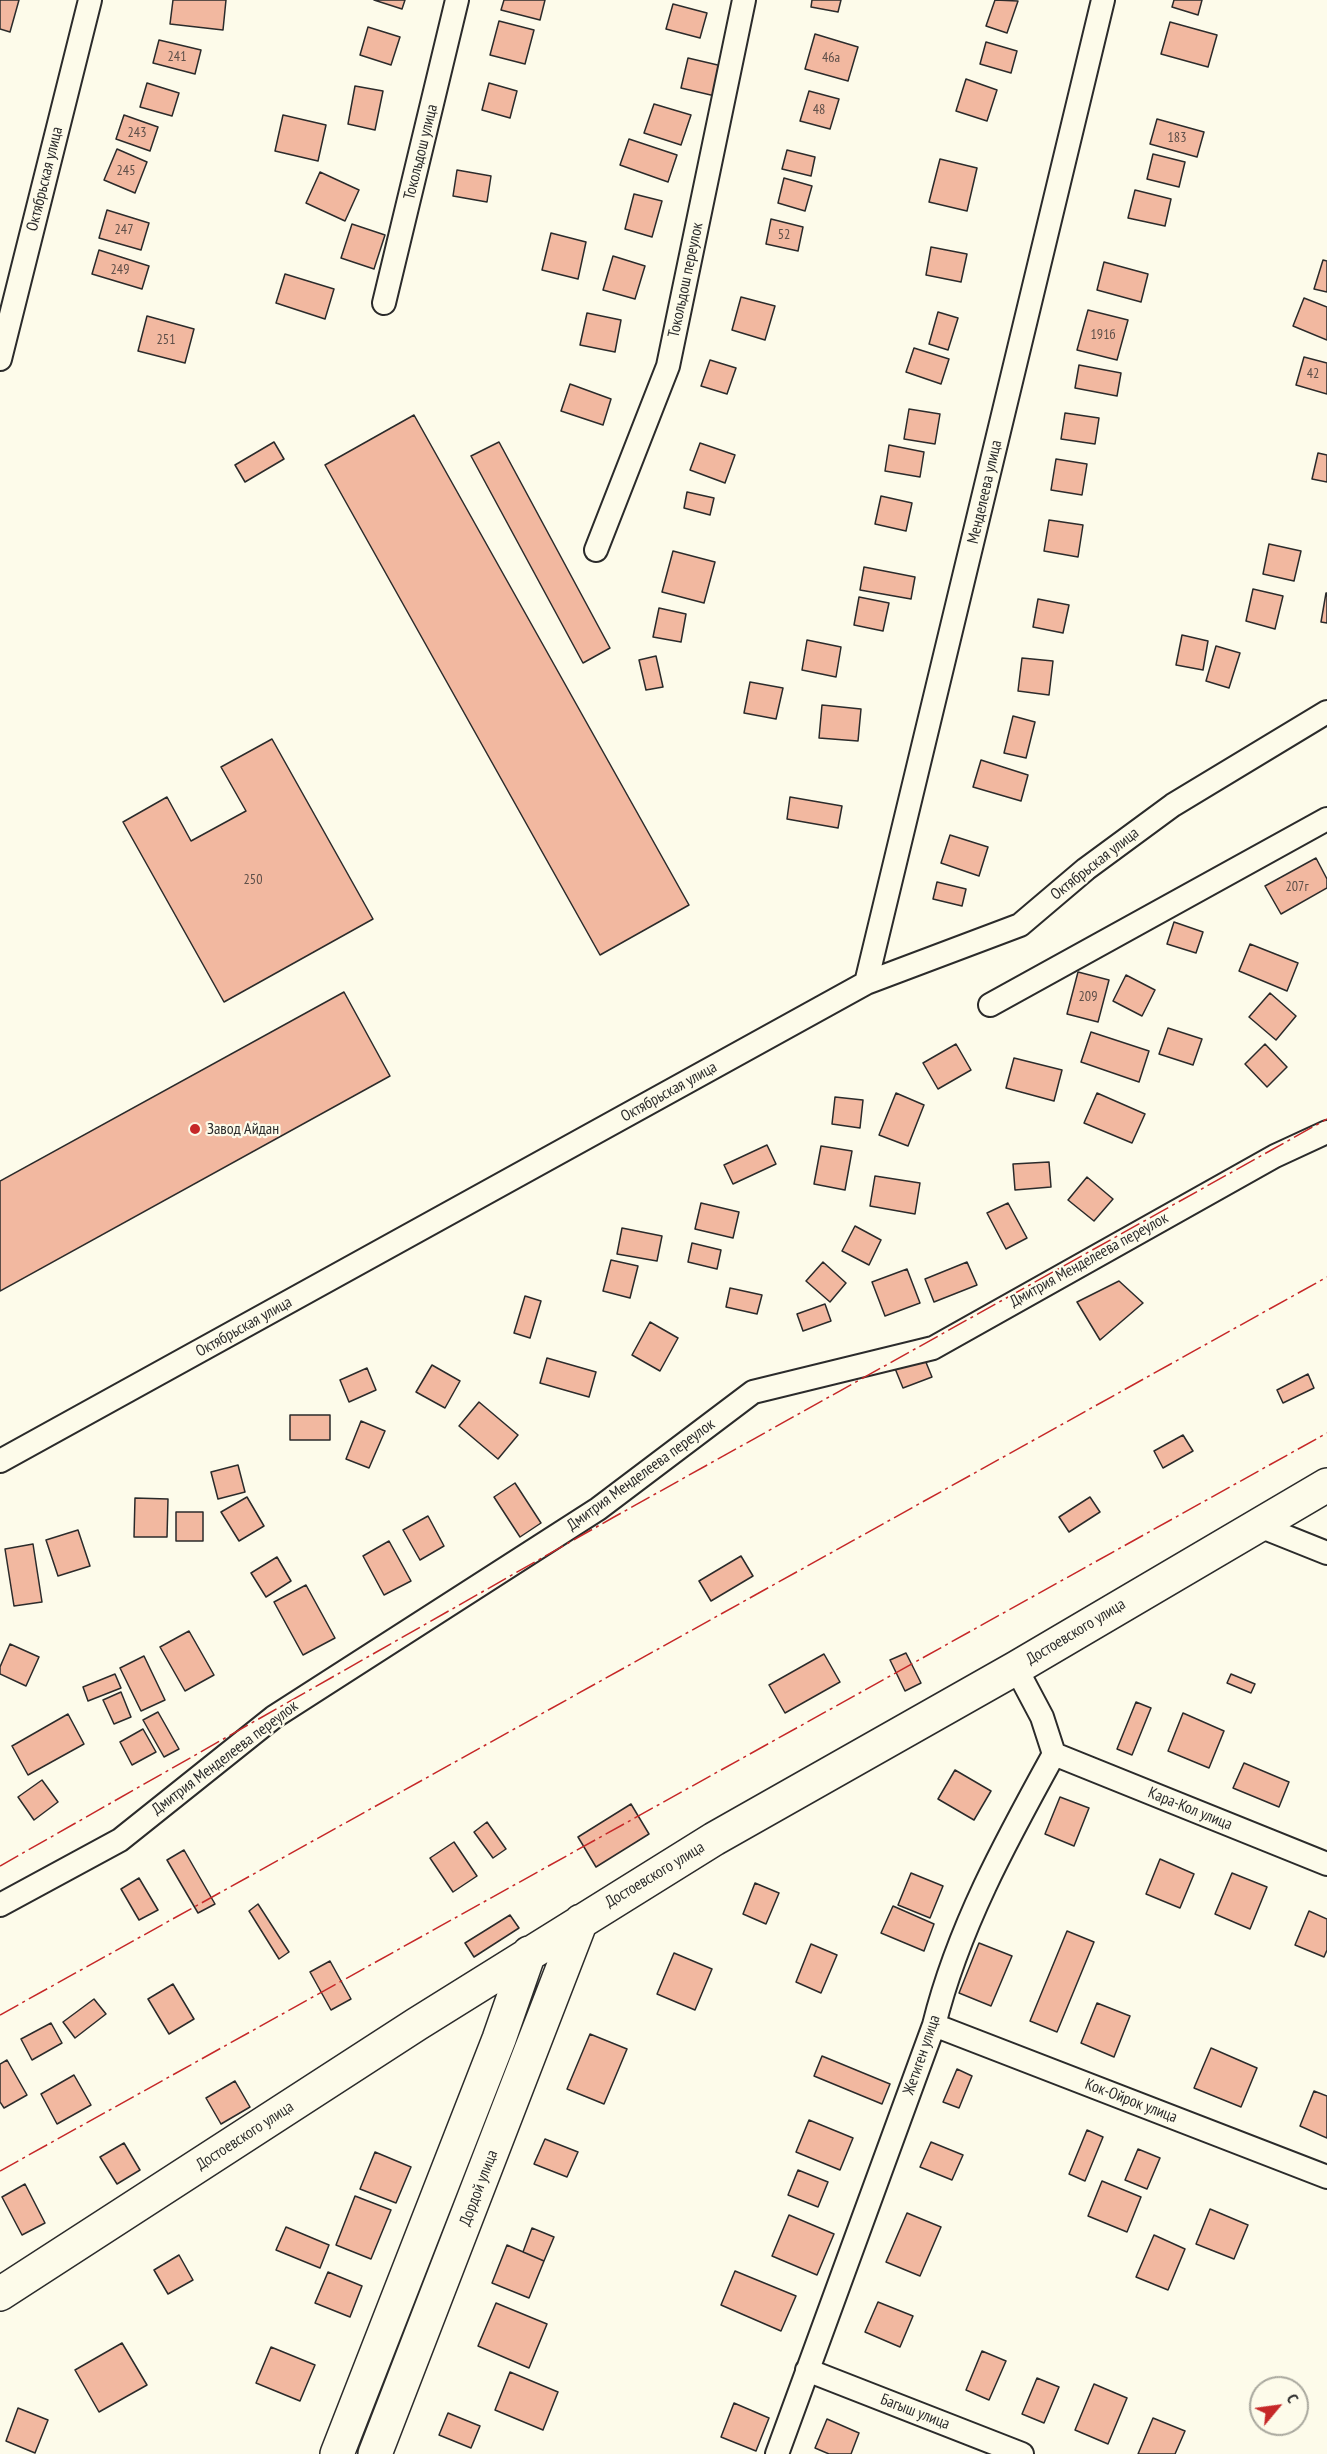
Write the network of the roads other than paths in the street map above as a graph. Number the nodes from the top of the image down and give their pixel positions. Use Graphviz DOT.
graph roads {
  1 [pos="90,0"];
  2 [pos="458,0"];
  3 [pos="744,0"];
  4 [pos="1103,0"];
  5 [pos="384,303"];
  6 [pos="0,359"];
  7 [pos="596,550"];
  8 [pos="1327,712"];
  9 [pos="1327,819"];
  10 [pos="867,983"];
  11 [pos="990,1005"];
  12 [pos="1327,1132"];
  13 [pos="0,1461"];
  14 [pos="1327,1485"];
  15 [pos="1257,1525"];
  16 [pos="1327,1553"];
  17 [pos="1016,1668"];
  18 [pos="1054,1754"];
  19 [pos="1327,1864"];
  20 [pos="0,1905"];
  21 [pos="581,1921"];
  22 [pos="529,1953"];
  23 [pos="554,1995"];
  24 [pos="450,2003"];
  25 [pos="934,2025"];
  26 [pos="499,2038"];
  27 [pos="1327,2178"];
  28 [pos="0,2294"];
  29 [pos="807,2370"];
  30 [pos="337,2454"];
  31 [pos="375,2454"];
  32 [pos="777,2454"];
  33 [pos="1022,2454"];
  1 -- 6 [label="street, Октябрьская улица"];
  2 -- 5 [label="street, Токольдош улица"];
  3 -- 7 [label="street, Токольдош переулок"];
  4 -- 10 [label="street, Менделеева улица"];
  8 -- 10 [label="street, Октябрьская улица"];
  9 -- 11 [label="street"];
  10 -- 13 [label="street, Октябрьская улица"];
  12 -- 20 [label="street, Дмитрия Менделеева переулок"];
  14 -- 15 [label="street, Достоевского улица"];
  15 -- 16 [label="street"];
  15 -- 17 [label="street, Достоевского улица"];
  17 -- 18 [label="street"];
  17 -- 21 [label="street, Достоевского улица"];
  18 -- 19 [label="street, Кара-Кол улица"];
  18 -- 25 [label="street, Жетиген улица"];
  21 -- 22 [label="street, Достоевского улица"];
  21 -- 23 [label="street, Дордой улица"];
  22 -- 23 [label="street"];
  22 -- 24 [label="street, Достоевского улица"];
  22 -- 26 [label="street"];
  23 -- 31 [label="street, Дордой улица"];
  24 -- 26 [label="street"];
  24 -- 28 [label="street, Достоевского улица"];
  25 -- 27 [label="street, Кок-Ойрок улица"];
  25 -- 29 [label="street, Жетиген улица"];
  26 -- 30 [label="street"];
  29 -- 32 [label="street, Жетиген улица"];
  29 -- 33 [label="street, Багыш улица"];
}
